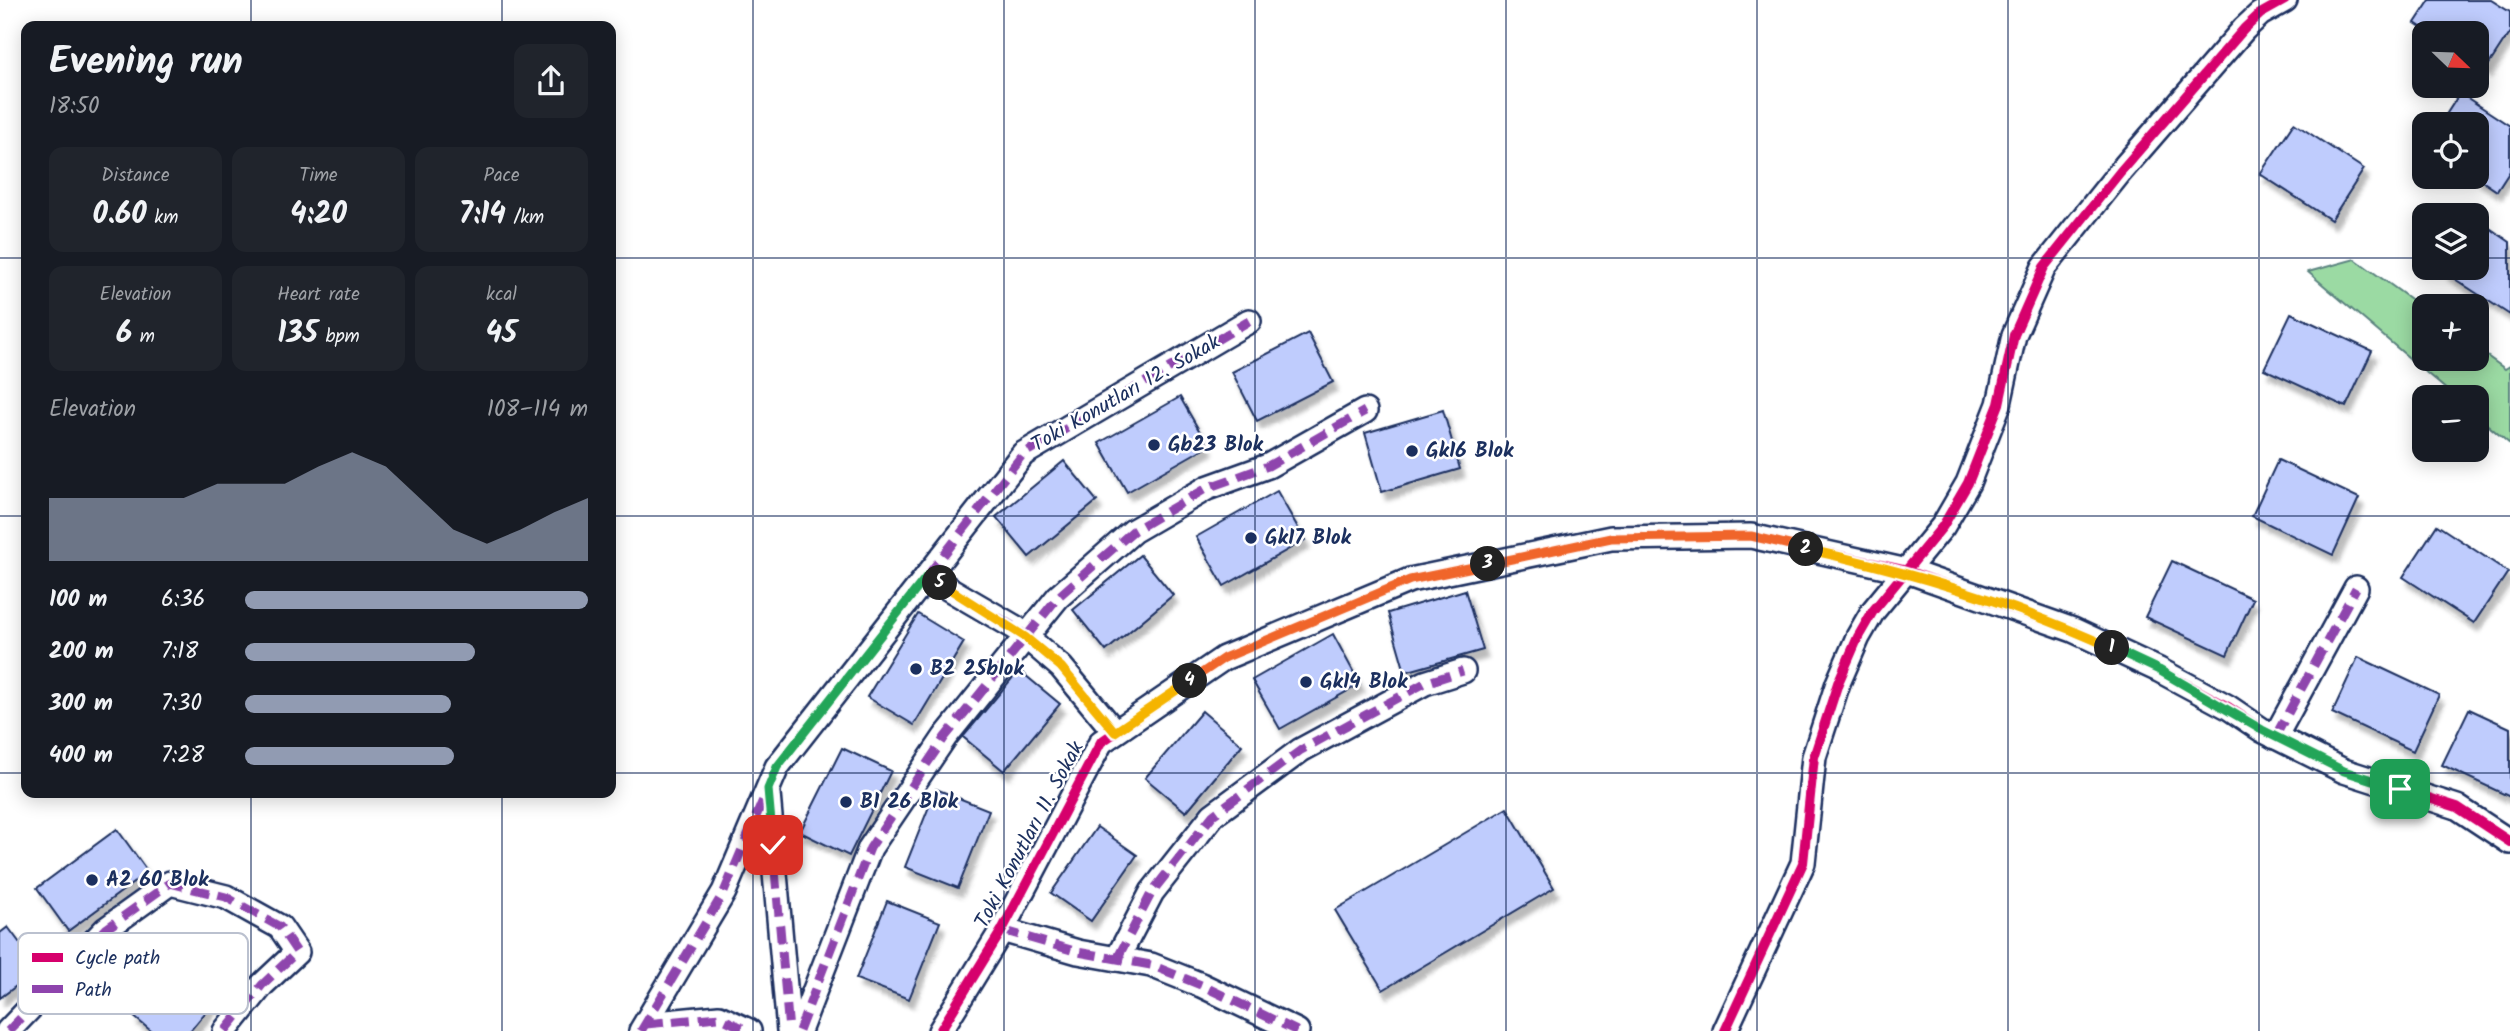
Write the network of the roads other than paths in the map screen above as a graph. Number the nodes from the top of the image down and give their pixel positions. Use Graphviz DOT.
graph roads {
  1 [pos="2285,0"];
  2 [pos="1249,321"];
  3 [pos="1365,411"];
  4 [pos="1906,572"];
  5 [pos="927,576"];
  6 [pos="2356,588"];
  7 [pos="1025,637"];
  8 [pos="1462,671"];
  9 [pos="1115,732"];
  10 [pos="2276,737"];
  11 [pos="768,789"];
  12 [pos="2510,842"];
  13 [pos="1002,930"];
  14 [pos="102,933"];
  15 [pos="1117,959"];
  16 [pos="248,1002"];
  17 [pos="24,1014"];
  18 [pos="239,1014"];
  19 [pos="643,1027"];
  20 [pos="8,1031"];
  21 [pos="225,1031"];
  22 [pos="749,1031"];
  23 [pos="789,1031"];
  24 [pos="799,1031"];
  25 [pos="940,1031"];
  26 [pos="1297,1031"];
  27 [pos="1725,1031"];
  1 -- 4 [label="street"];
  2 -- 5 [label="street, Toki Konutları 12. Sokak"];
  3 -- 7 [label="street"];
  4 -- 9 [label="street, Toki Konutları 11. Sokak"];
  4 -- 10 [label="street, Toki Konutları 11. Sokak"];
  4 -- 27 [label="street"];
  5 -- 7 [label="street"];
  5 -- 11 [label="street, Toki Konutları 12. Sokak"];
  6 -- 10 [label="street"];
  7 -- 9 [label="street"];
  7 -- 24 [label="street"];
  8 -- 15 [label="street"];
  9 -- 13 [label="street, Toki Konutları 11. Sokak"];
  10 -- 12 [label="street, Toki Konutları 11. Sokak"];
  11 -- 19 [label="street, Toki Konutları 12. Sokak"];
  11 -- 23 [label="street"];
  13 -- 15 [label="street"];
  13 -- 25 [label="street, Toki Konutları 11. Sokak"];
  14 -- 16 [label="street"];
  15 -- 26 [label="street"];
  17 -- 20 [label="street"];
  18 -- 21 [label="street"];
  19 -- 22 [label="street"];
}
